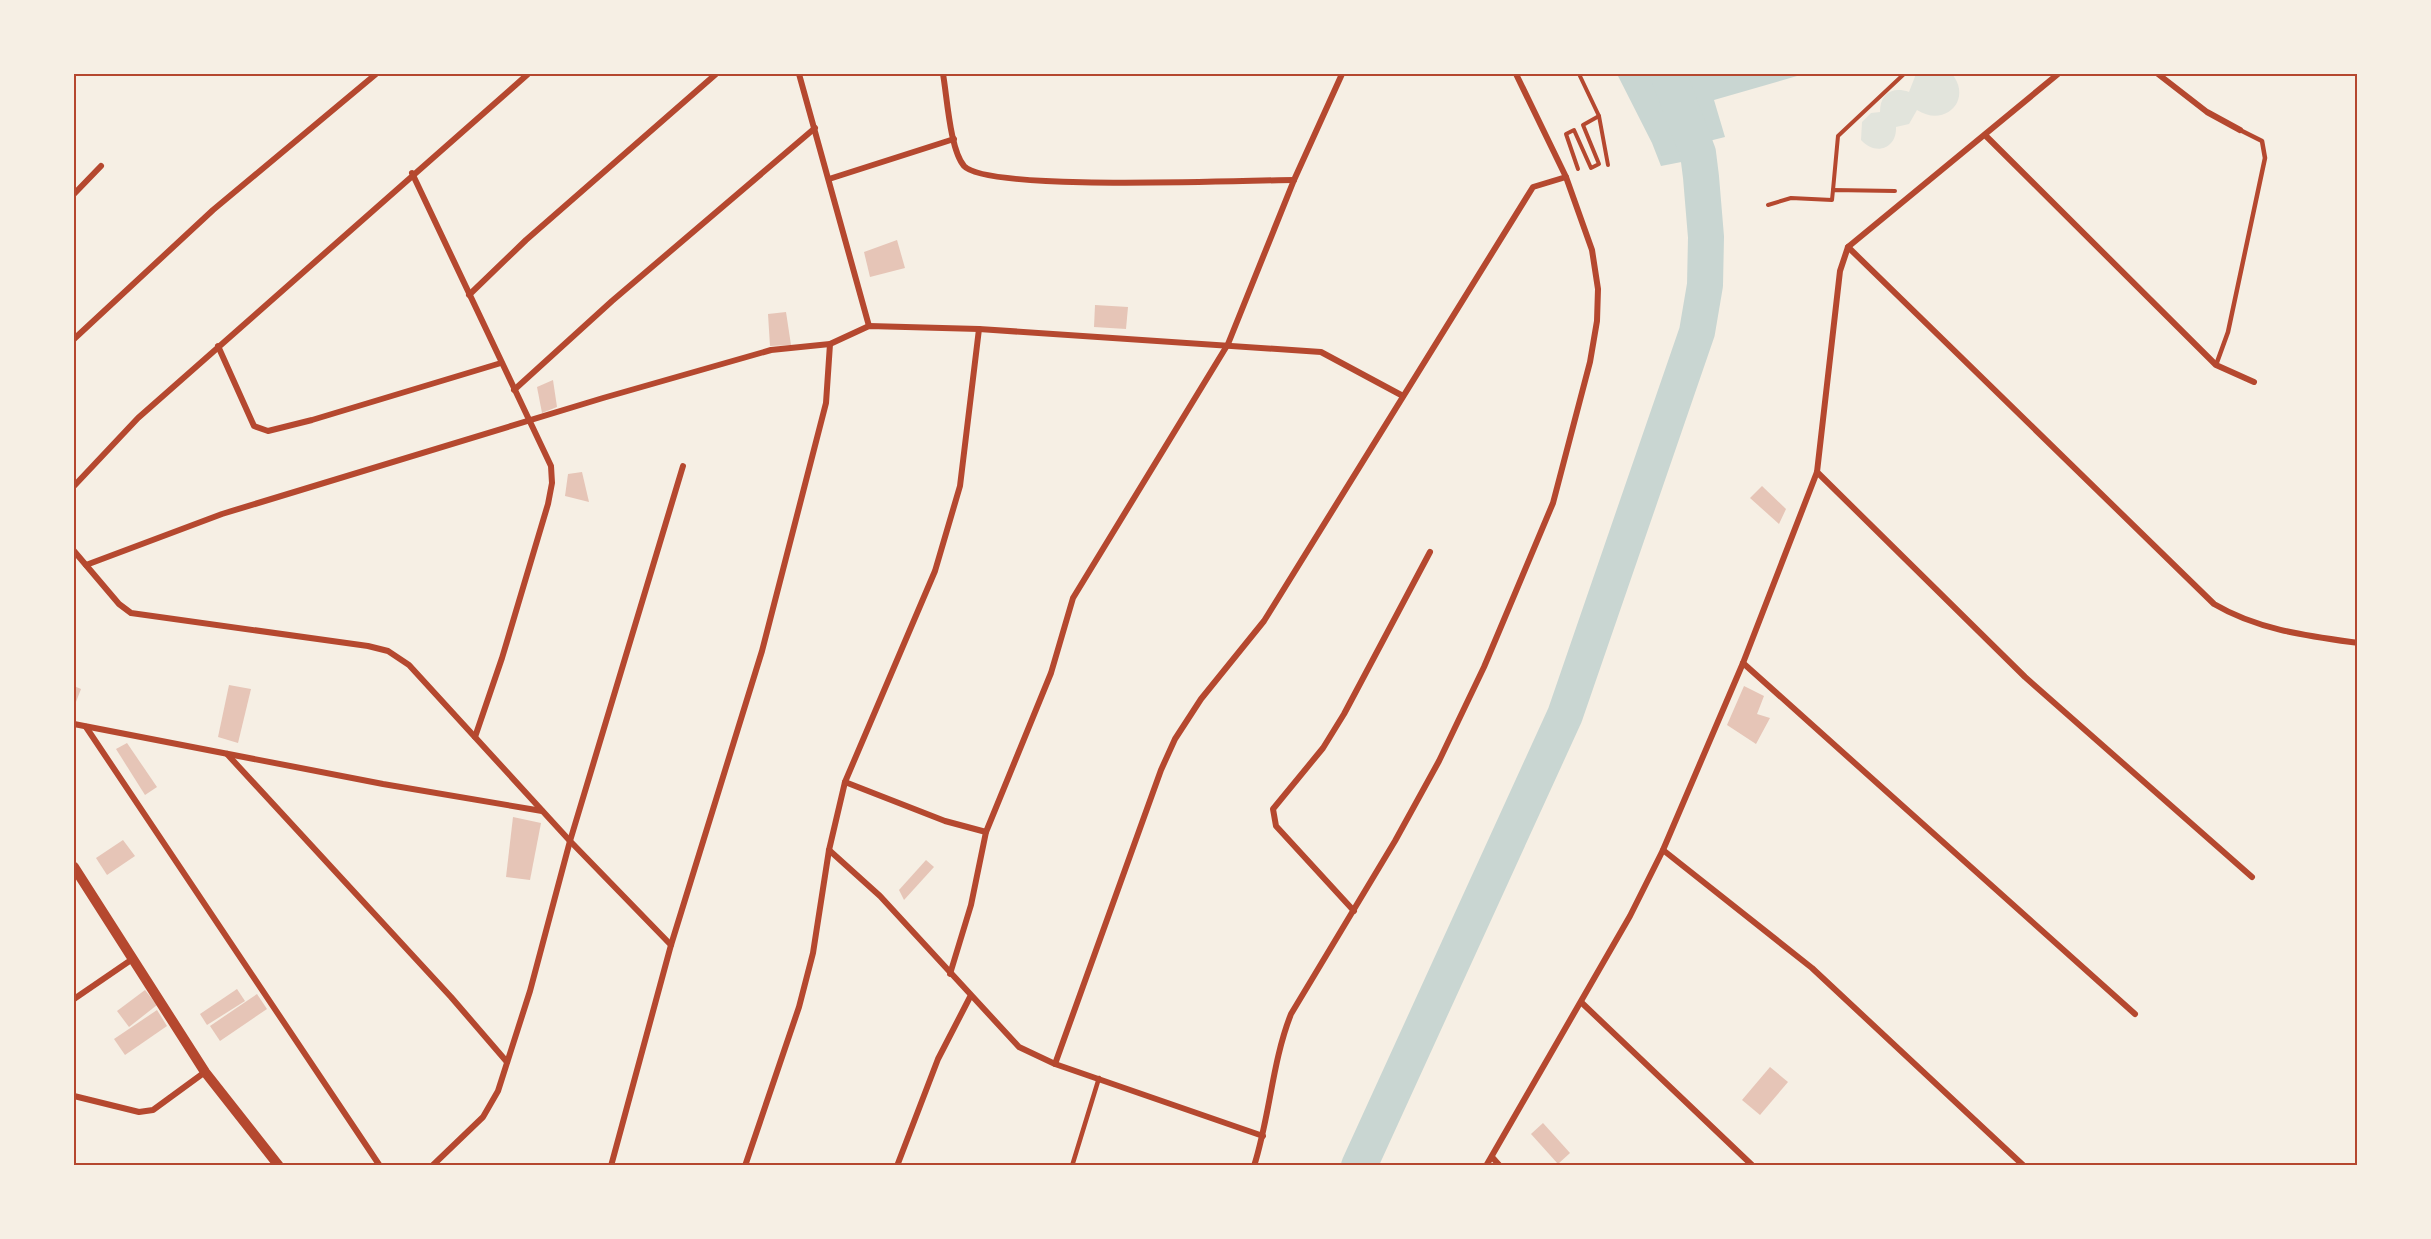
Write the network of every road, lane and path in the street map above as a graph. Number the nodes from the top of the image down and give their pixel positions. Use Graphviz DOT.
graph roads {
  1 [pos="376,74"];
  2 [pos="528,74"];
  3 [pos="716,74"];
  4 [pos="799,74"];
  5 [pos="943,74"];
  6 [pos="1342,74"];
  7 [pos="1516,74"];
  8 [pos="1580,74"];
  9 [pos="1904,74"];
  10 [pos="1986,74"];
  11 [pos="1997,74"];
  12 [pos="2058,74"];
  13 [pos="2158,74"];
  14 [pos="1599,116"];
  15 [pos="815,128"];
  16 [pos="2240,130"];
  17 [pos="1985,135"];
  18 [pos="954,139"];
  19 [pos="1608,165"];
  20 [pos="101,166"];
  21 [pos="412,174"];
  22 [pos="1580,174"];
  23 [pos="1566,177"];
  24 [pos="829,179"];
  25 [pos="1294,180"];
  26 [pos="1833,190"];
  27 [pos="1901,190"];
  28 [pos="74,194"];
  29 [pos="1768,205"];
  30 [pos="1848,247"];
  31 [pos="469,295"];
  32 [pos="869,326"];
  33 [pos="979,329"];
  34 [pos="74,339"];
  35 [pos="830,344"];
  36 [pos="1228,344"];
  37 [pos="219,346"];
  38 [pos="501,363"];
  39 [pos="2216,365"];
  40 [pos="2254,382"];
  41 [pos="514,390"];
  42 [pos="1403,396"];
  43 [pos="530,420"];
  44 [pos="682,466"];
  45 [pos="1817,472"];
  46 [pos="74,486"];
  47 [pos="74,551"];
  48 [pos="1430,552"];
  49 [pos="87,565"];
  50 [pos="2358,643"];
  51 [pos="1743,663"];
  52 [pos="74,724"];
  53 [pos="86,727"];
  54 [pos="475,737"];
  55 [pos="227,754"];
  56 [pos="845,782"];
  57 [pos="542,811"];
  58 [pos="986,832"];
  59 [pos="570,841"];
  60 [pos="829,850"];
  61 [pos="1663,850"];
  62 [pos="74,867"];
  63 [pos="2252,878"];
  64 [pos="1354,911"];
  65 [pos="670,945"];
  66 [pos="131,960"];
  67 [pos="950,975"];
  68 [pos="970,997"];
  69 [pos="74,999"];
  70 [pos="1582,1003"];
  71 [pos="2135,1014"];
  72 [pos="507,1062"];
  73 [pos="1055,1064"];
  74 [pos="205,1072"];
  75 [pos="1099,1078"];
  76 [pos="74,1096"];
  77 [pos="1263,1136"];
  78 [pos="1492,1157"];
  79 [pos="279,1166"];
  80 [pos="380,1166"];
  81 [pos="432,1166"];
  82 [pos="611,1166"];
  83 [pos="745,1166"];
  84 [pos="897,1166"];
  85 [pos="1072,1166"];
  86 [pos="1254,1166"];
  87 [pos="1486,1166"];
  88 [pos="1500,1166"];
  89 [pos="1753,1166"];
  90 [pos="2024,1166"];
  1 -- 34 [label="street"];
  2 -- 21 [label="street"];
  3 -- 31 [label="street"];
  4 -- 15 [label="street"];
  5 -- 18 [label="street"];
  6 -- 25 [label="street"];
  7 -- 23 [label="street"];
  8 -- 14 [label="path"];
  9 -- 26 [label="path"];
  10 -- 11 [label="path"];
  12 -- 17 [label="street"];
  13 -- 16 [label="street"];
  14 -- 19 [label="path"];
  14 -- 22 [label="path"];
  15 -- 24 [label="street"];
  15 -- 41 [label="street"];
  16 -- 39 [label="lane"];
  17 -- 30 [label="street"];
  17 -- 39 [label="street"];
  18 -- 24 [label="street"];
  18 -- 25 [label="street"];
  20 -- 28 [label="street"];
  21 -- 31 [label="street"];
  21 -- 37 [label="street"];
  23 -- 42 [label="street"];
  23 -- 64 [label="street"];
  24 -- 32 [label="street"];
  25 -- 36 [label="street"];
  26 -- 27 [label="path"];
  26 -- 29 [label="path"];
  30 -- 45 [label="street"];
  30 -- 50 [label="street"];
  31 -- 38 [label="street"];
  32 -- 33 [label="street"];
  32 -- 35 [label="street"];
  33 -- 36 [label="street"];
  33 -- 56 [label="street"];
  35 -- 43 [label="street"];
  35 -- 65 [label="street"];
  36 -- 42 [label="street"];
  36 -- 58 [label="street"];
  37 -- 38 [label="street"];
  37 -- 46 [label="street"];
  38 -- 41 [label="street"];
  39 -- 40 [label="street"];
  41 -- 43 [label="street"];
  42 -- 73 [label="street"];
  43 -- 49 [label="street"];
  43 -- 54 [label="street"];
  44 -- 59 [label="street"];
  45 -- 51 [label="street"];
  45 -- 63 [label="street"];
  47 -- 49 [label="street"];
  48 -- 64 [label="street"];
  49 -- 54 [label="street"];
  51 -- 61 [label="street"];
  51 -- 71 [label="street"];
  52 -- 53 [label="street"];
  53 -- 55 [label="street"];
  53 -- 80 [label="street"];
  54 -- 57 [label="street"];
  55 -- 57 [label="street"];
  55 -- 72 [label="street"];
  56 -- 58 [label="street"];
  56 -- 60 [label="street"];
  57 -- 59 [label="street"];
  58 -- 67 [label="street"];
  59 -- 65 [label="street"];
  59 -- 72 [label="street"];
  60 -- 67 [label="street"];
  60 -- 83 [label="street"];
  61 -- 70 [label="street"];
  61 -- 90 [label="street"];
  62 -- 66 [label="street"];
  64 -- 77 [label="street"];
  65 -- 82 [label="street"];
  66 -- 69 [label="street"];
  66 -- 74 [label="street"];
  67 -- 68 [label="street"];
  68 -- 73 [label="street"];
  68 -- 84 [label="street"];
  70 -- 78 [label="street"];
  70 -- 89 [label="street"];
  72 -- 81 [label="street"];
  73 -- 75 [label="street"];
  74 -- 76 [label="street"];
  74 -- 79 [label="street"];
  75 -- 77 [label="street"];
  75 -- 85 [label="lane"];
  77 -- 86 [label="street"];
  78 -- 87 [label="street"];
  78 -- 88 [label="street"];
}
